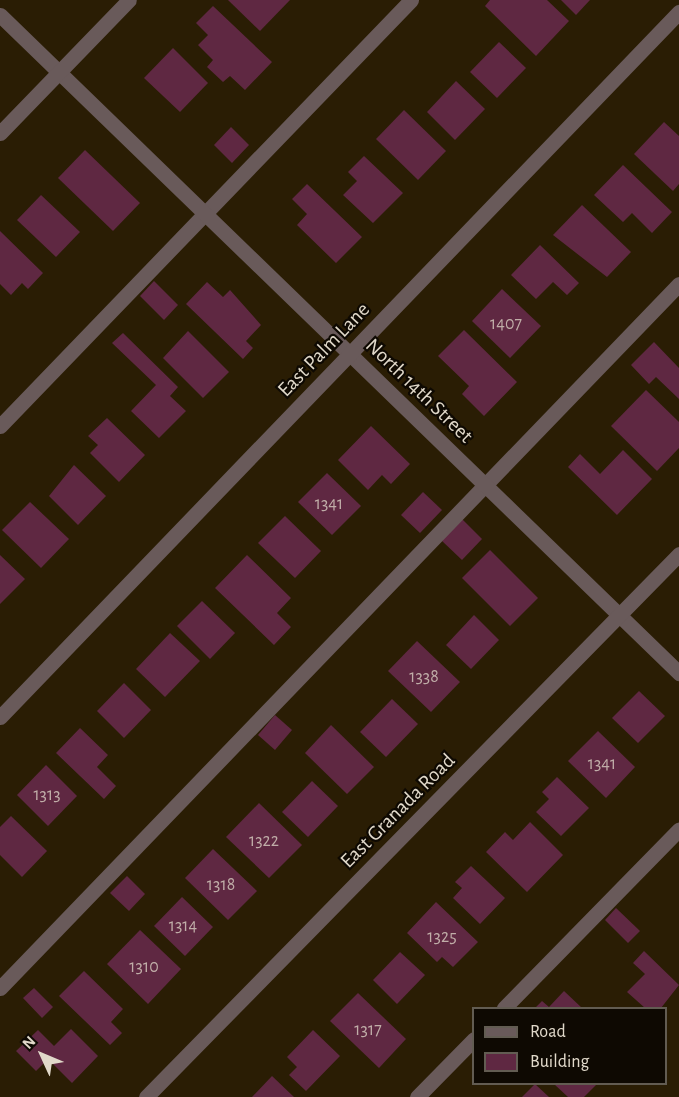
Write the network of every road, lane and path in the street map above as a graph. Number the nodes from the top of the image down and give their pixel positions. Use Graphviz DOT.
graph roads {
  1 [pos="129,0"];
  2 [pos="411,0"];
  3 [pos="679,12"];
  4 [pos="0,15"];
  5 [pos="59,72"];
  6 [pos="0,133"];
  7 [pos="205,213"];
  8 [pos="679,284"];
  9 [pos="350,354"];
  10 [pos="0,426"];
  11 [pos="485,485"];
  12 [pos="679,554"];
  13 [pos="620,615"];
  14 [pos="679,673"];
  15 [pos="0,717"];
  16 [pos="679,829"];
  17 [pos="0,988"];
  18 [pos="505,1007"];
  19 [pos="472,1042"];
  20 [pos="146,1097"];
  21 [pos="417,1097"];
  1 -- 5 [label="street"];
  2 -- 7 [label="street"];
  3 -- 9 [label="street, East Palm Lane"];
  4 -- 5 [label="street, North 14th Street"];
  5 -- 6 [label="street"];
  5 -- 7 [label="street, North 14th Street"];
  7 -- 9 [label="street, North 14th Street"];
  7 -- 10 [label="street"];
  8 -- 11 [label="street"];
  9 -- 11 [label="street, North 14th Street"];
  9 -- 15 [label="street, East Palm Lane"];
  11 -- 13 [label="street, North 14th Street"];
  11 -- 17 [label="street"];
  12 -- 13 [label="street, East Granada Road"];
  13 -- 14 [label="street, North 14th Street"];
  13 -- 20 [label="street, East Granada Road"];
  16 -- 18 [label="street"];
  19 -- 21 [label="street"];
}
